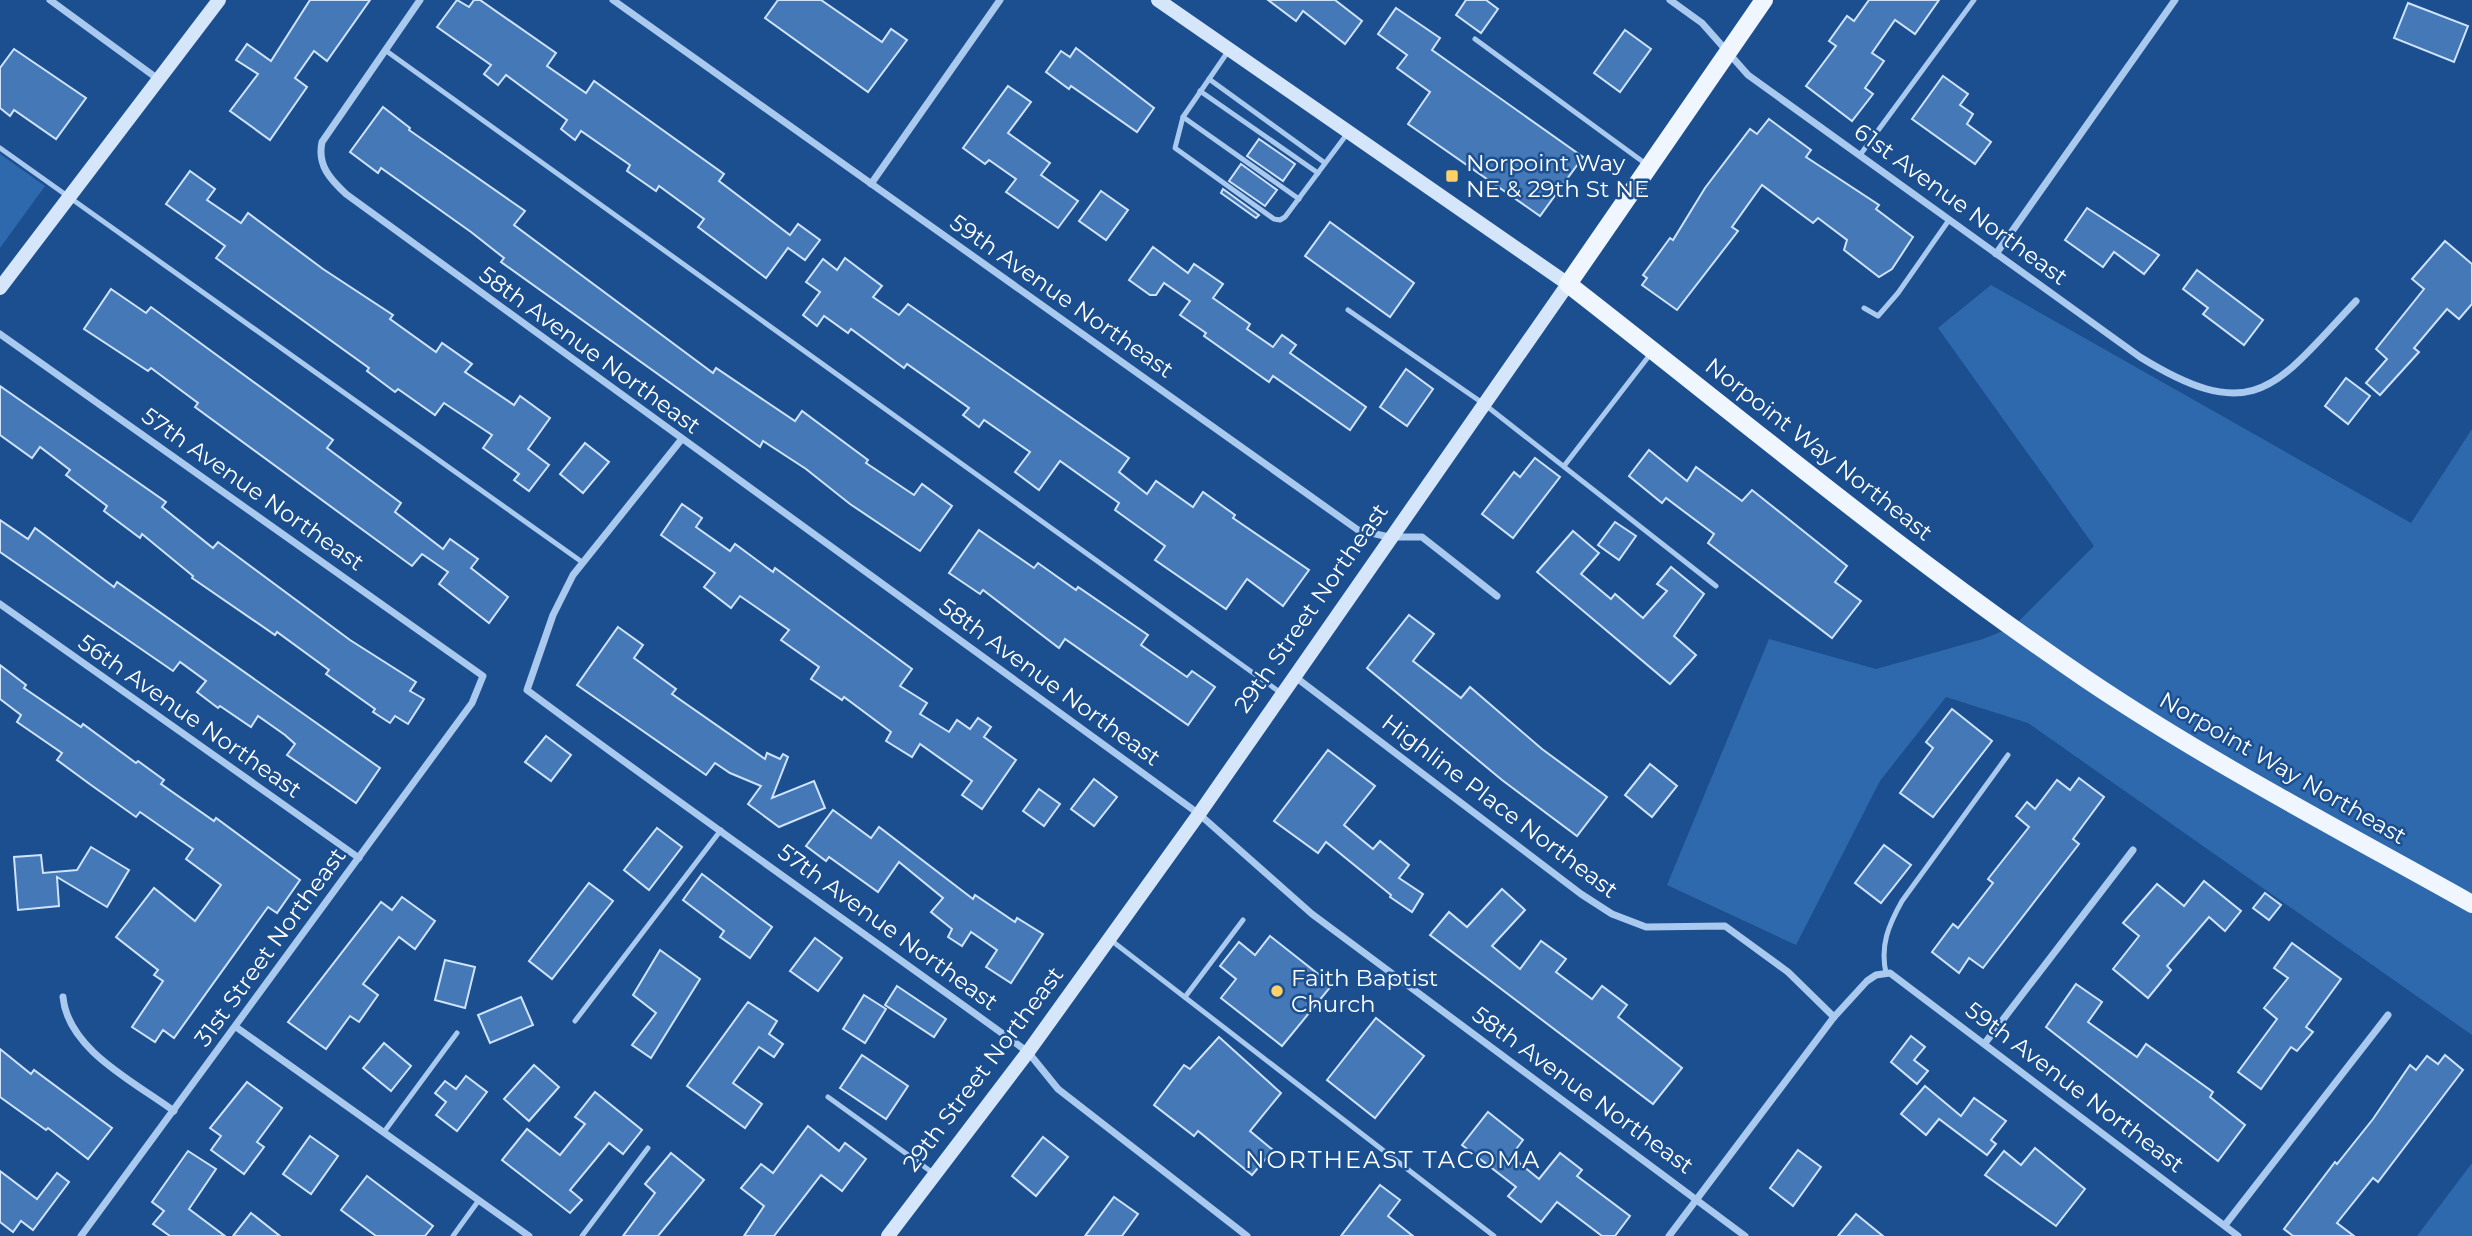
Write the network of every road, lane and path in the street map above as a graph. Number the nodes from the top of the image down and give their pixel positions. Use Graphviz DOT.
graph roads {
  1 [pos="50,0"];
  2 [pos="219,0"];
  3 [pos="420,0"];
  4 [pos="613,0"];
  5 [pos="1000,0"];
  6 [pos="1157,0"];
  7 [pos="1670,0"];
  8 [pos="1765,0"];
  9 [pos="1974,0"];
  10 [pos="2175,0"];
  11 [pos="1475,39"];
  12 [pos="385,50"];
  13 [pos="1229,50"];
  14 [pos="1727,54"];
  15 [pos="158,79"];
  16 [pos="1209,79"];
  17 [pos="1200,91"];
  18 [pos="1183,117"];
  19 [pos="1349,132"];
  20 [pos="0,148"];
  21 [pos="1860,155"];
  22 [pos="1325,163"];
  23 [pos="1649,166"];
  24 [pos="1318,173"];
  25 [pos="871,184"];
  26 [pos="69,197"];
  27 [pos="1299,199"];
  28 [pos="1949,220"];
  29 [pos="1996,254"];
  30 [pos="1568,284"];
  31 [pos="0,288"];
  32 [pos="2356,301"];
  33 [pos="1864,308"];
  34 [pos="1348,310"];
  35 [pos="0,334"];
  36 [pos="1654,351"];
  37 [pos="1484,404"];
  38 [pos="681,440"];
  39 [pos="1564,466"];
  40 [pos="1389,537"];
  41 [pos="582,562"];
  42 [pos="1716,586"];
  43 [pos="1497,596"];
  44 [pos="0,604"];
  45 [pos="483,676"];
  46 [pos="1294,676"];
  47 [pos="1281,693"];
  48 [pos="2008,755"];
  49 [pos="1199,814"];
  50 [pos="721,830"];
  51 [pos="2133,850"];
  52 [pos="359,858"];
  53 [pos="2472,904"];
  54 [pos="1243,920"];
  55 [pos="1109,939"];
  56 [pos="1886,973"];
  57 [pos="63,996"];
  58 [pos="1185,997"];
  59 [pos="2388,1014"];
  60 [pos="1834,1017"];
  61 [pos="575,1021"];
  62 [pos="236,1027"];
  63 [pos="457,1033"];
  64 [pos="1985,1043"];
  65 [pos="1028,1052"];
  66 [pos="828,1097"];
  67 [pos="174,1111"];
  68 [pos="384,1132"];
  69 [pos="648,1148"];
  70 [pos="934,1174"];
  71 [pos="479,1200"];
  72 [pos="1698,1200"];
  73 [pos="2225,1225"];
  74 [pos="81,1236"];
  75 [pos="453,1236"];
  76 [pos="529,1236"];
  77 [pos="582,1236"];
  78 [pos="888,1236"];
  79 [pos="1247,1236"];
  80 [pos="1494,1236"];
  81 [pos="1669,1236"];
  82 [pos="1745,1236"];
  83 [pos="2238,1236"];
  1 -- 15 [label="street"];
  2 -- 15 [label="street"];
  3 -- 12 [label="street"];
  4 -- 25 [label="street, 59th Avenue Northeast"];
  5 -- 25 [label="street"];
  6 -- 13 [label="street, Norpoint Way Northeast"];
  7 -- 14 [label="street, 61st Avenue Northeast"];
  8 -- 14 [label="main road, 29th Street Northeast"];
  9 -- 21 [label="lane"];
  10 -- 29 [label="street"];
  11 -- 23 [label="lane"];
  12 -- 38 [label="street, 58th Avenue Northeast"];
  12 -- 47 [label="lane"];
  13 -- 16 [label="lane"];
  13 -- 19 [label="street, Norpoint Way Northeast"];
  14 -- 21 [label="street, 61st Avenue Northeast"];
  14 -- 23 [label="main road, 29th Street Northeast"];
  15 -- 26 [label="street"];
  16 -- 17 [label="lane"];
  16 -- 22 [label="lane"];
  17 -- 18 [label="lane"];
  17 -- 24 [label="lane"];
  18 -- 27 [label="lane"];
  18 -- 27 [label="lane"];
  19 -- 22 [label="lane"];
  19 -- 30 [label="street, Norpoint Way Northeast"];
  20 -- 26 [label="lane"];
  21 -- 28 [label="street, 61st Avenue Northeast"];
  22 -- 24 [label="lane"];
  23 -- 30 [label="main road, 29th Street Northeast"];
  24 -- 27 [label="lane"];
  25 -- 40 [label="street, 59th Avenue Northeast"];
  26 -- 31 [label="street"];
  26 -- 41 [label="lane"];
  28 -- 29 [label="street, 61st Avenue Northeast"];
  28 -- 33 [label="lane"];
  29 -- 32 [label="street, 61st Avenue Northeast"];
  30 -- 36 [label="main road, Norpoint Way Northeast"];
  30 -- 37 [label="street, 29th Street Northeast"];
  34 -- 37 [label="lane"];
  35 -- 45 [label="street, 57th Avenue Northeast"];
  36 -- 39 [label="lane"];
  36 -- 53 [label="main road, Norpoint Way Northeast"];
  37 -- 39 [label="lane"];
  37 -- 40 [label="street, 29th Street Northeast"];
  38 -- 41 [label="street"];
  38 -- 49 [label="street, 58th Avenue Northeast"];
  39 -- 42 [label="lane"];
  40 -- 43 [label="street, 59th Avenue Northeast"];
  40 -- 46 [label="street, 29th Street Northeast"];
  41 -- 50 [label="street, 57th Avenue Northeast"];
  44 -- 52 [label="street, 56th Avenue Northeast"];
  45 -- 52 [label="street, 31st Street Northeast"];
  46 -- 47 [label="street, 29th Street Northeast"];
  46 -- 60 [label="street, Highline Place Northeast"];
  47 -- 49 [label="street, 29th Street Northeast"];
  48 -- 56 [label="lane"];
  49 -- 55 [label="street, 29th Street Northeast"];
  49 -- 72 [label="street, 58th Avenue Northeast"];
  50 -- 61 [label="lane"];
  50 -- 65 [label="street, 57th Avenue Northeast"];
  51 -- 64 [label="street"];
  52 -- 62 [label="street, 31st Street Northeast"];
  54 -- 58 [label="lane"];
  55 -- 58 [label="lane"];
  55 -- 65 [label="street, 29th Street Northeast"];
  56 -- 60 [label="street"];
  56 -- 64 [label="street, 59th Avenue Northeast"];
  57 -- 67 [label="street"];
  58 -- 80 [label="lane"];
  59 -- 73 [label="street"];
  60 -- 72 [label="street"];
  62 -- 67 [label="street, 31st Street Northeast"];
  62 -- 68 [label="street"];
  63 -- 68 [label="lane"];
  64 -- 73 [label="street, 59th Avenue Northeast"];
  65 -- 70 [label="street, 29th Street Northeast"];
  65 -- 79 [label="street, 57th Avenue Northeast"];
  66 -- 70 [label="lane"];
  67 -- 74 [label="street, 31st Street Northeast"];
  68 -- 71 [label="street"];
  69 -- 77 [label="lane"];
  70 -- 78 [label="street, 29th Street Northeast"];
  71 -- 75 [label="lane"];
  71 -- 76 [label="street"];
  72 -- 81 [label="street"];
  72 -- 82 [label="street, 58th Avenue Northeast"];
  73 -- 83 [label="street, 59th Avenue Northeast"];
}
